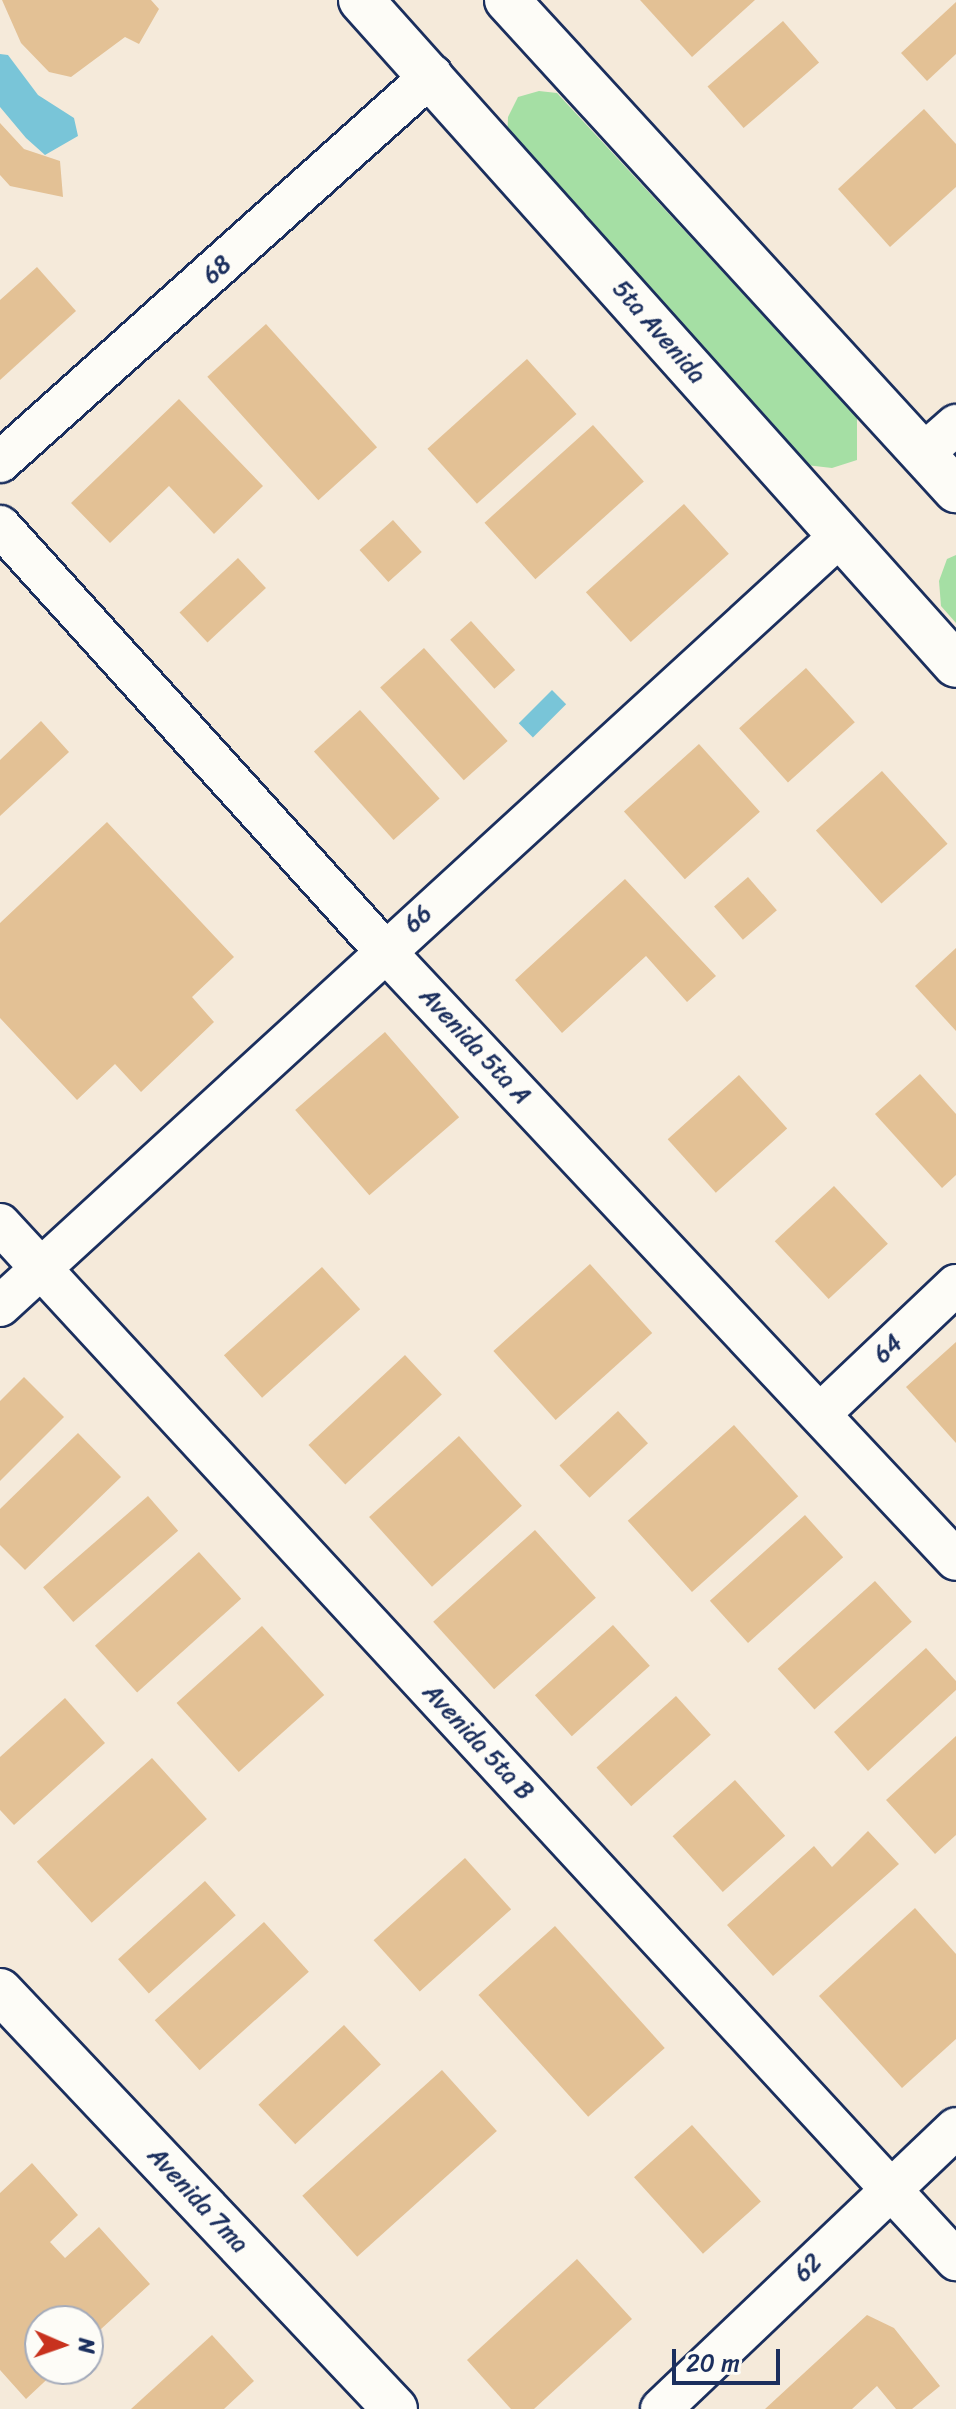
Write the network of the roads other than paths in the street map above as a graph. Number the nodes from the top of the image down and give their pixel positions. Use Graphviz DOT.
graph roads {
  1 [pos="361,0"];
  2 [pos="513,2"];
  3 [pos="432,75"];
  4 [pos="956,425"];
  5 [pos="923,454"];
  6 [pos="0,462"];
  7 [pos="956,490"];
  8 [pos="0,526"];
  9 [pos="839,537"];
  10 [pos="956,665"];
  11 [pos="384,950"];
  12 [pos="0,1224"];
  13 [pos="42,1268"];
  14 [pos="956,1285"];
  15 [pos="0,1306"];
  16 [pos="821,1413"];
  17 [pos="956,1560"];
  18 [pos="0,1991"];
  19 [pos="956,2128"];
  20 [pos="889,2190"];
  21 [pos="956,2260"];
  22 [pos="395,2409"];
  23 [pos="661,2409"];
  1 -- 3 [label="main road, 5ta Avenida"];
  2 -- 5 [label="main road"];
  3 -- 6 [label="street, 68"];
  3 -- 9 [label="main road, 5ta Avenida"];
  4 -- 5 [label="street"];
  5 -- 7 [label="main road"];
  8 -- 11 [label="street, Avenida 5ta A"];
  9 -- 10 [label="main road, 5ta Avenida"];
  9 -- 11 [label="street, 66"];
  11 -- 13 [label="street, 66"];
  11 -- 16 [label="street, Avenida 5ta A"];
  12 -- 13 [label="street, Avenida 5ta B"];
  13 -- 15 [label="street, 66"];
  13 -- 20 [label="street, Avenida 5ta B"];
  14 -- 16 [label="street, 64"];
  16 -- 17 [label="street, Avenida 5ta A"];
  18 -- 22 [label="main road, Avenida 7ma"];
  19 -- 20 [label="street, 62"];
  20 -- 21 [label="street, Avenida 5ta B"];
  20 -- 23 [label="street, 62"];
}
